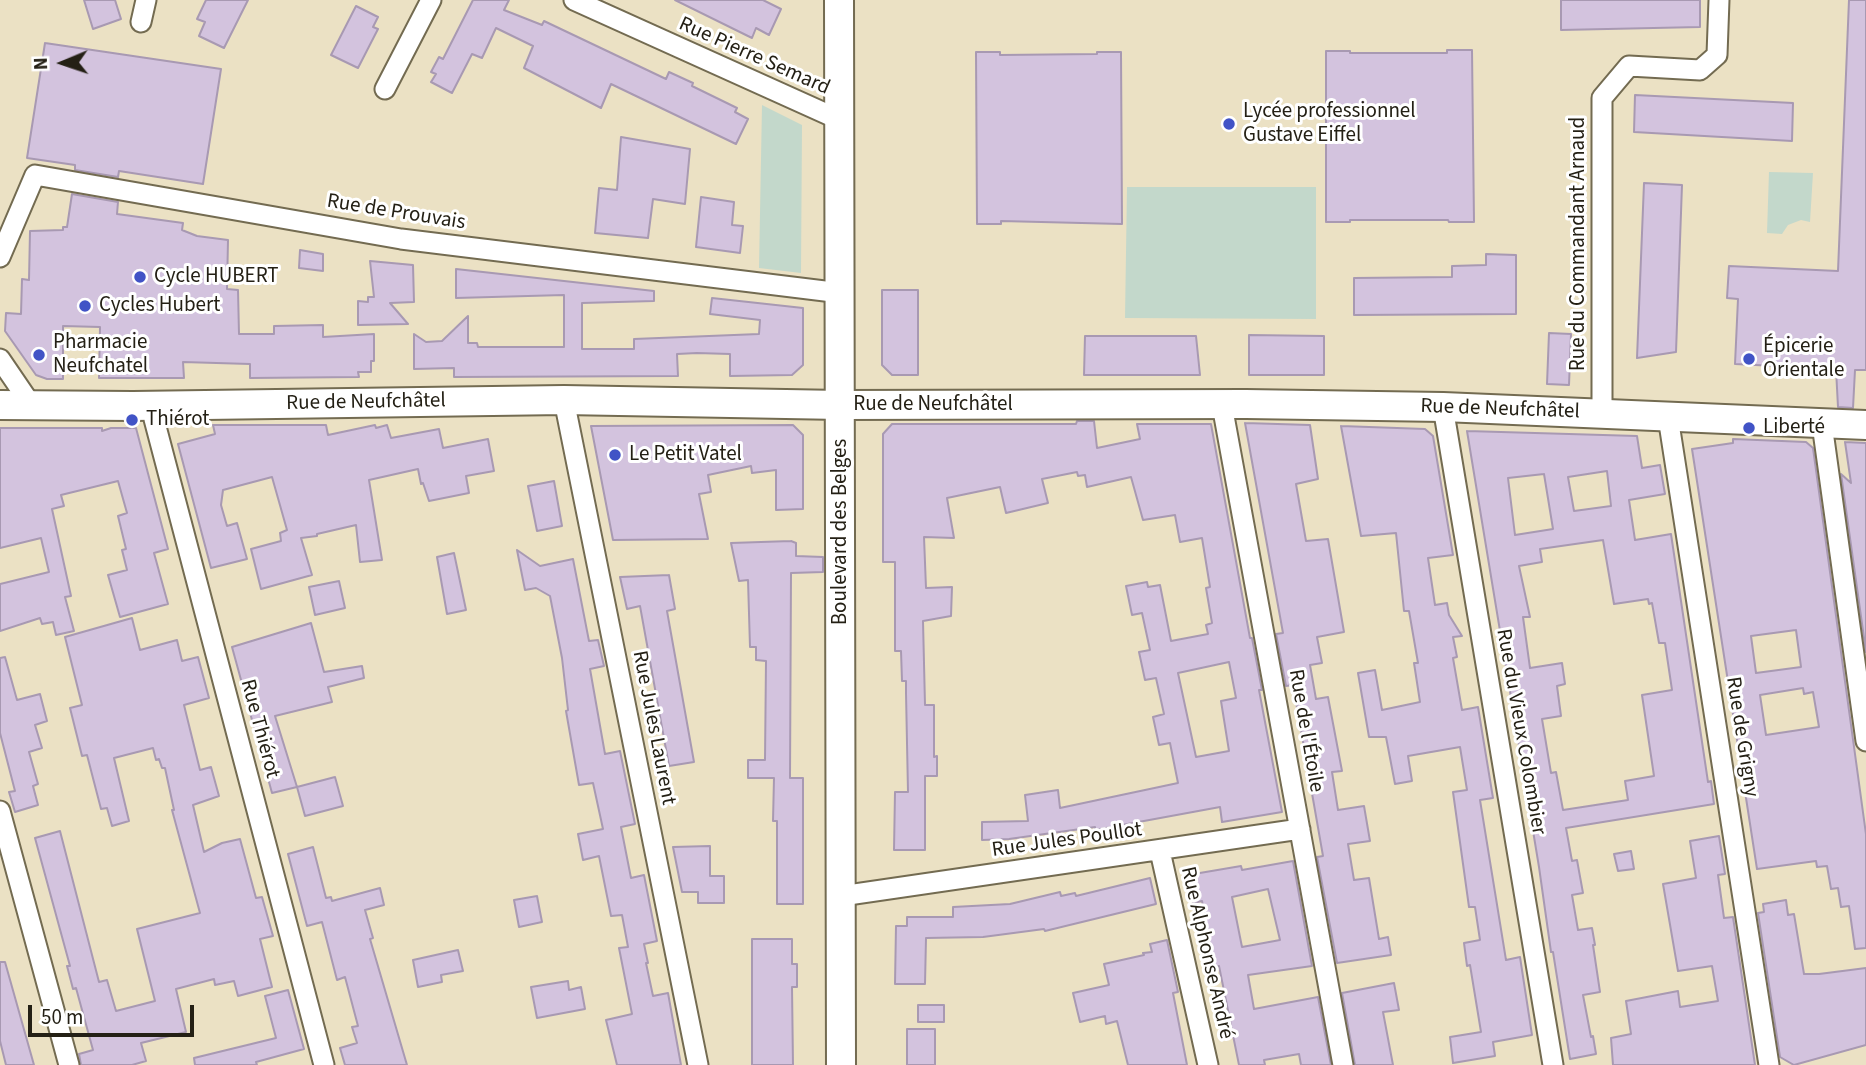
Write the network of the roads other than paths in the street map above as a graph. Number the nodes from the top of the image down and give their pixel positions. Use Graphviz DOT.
graph roads {
  1 [pos="146,0"];
  2 [pos="431,0"];
  3 [pos="573,0"];
  4 [pos="839,0"];
  5 [pos="1719,0"];
  6 [pos="141,23"];
  7 [pos="385,89"];
  8 [pos="840,120"];
  9 [pos="0,257"];
  10 [pos="841,293"];
  11 [pos="0,359"];
  12 [pos="564,400"];
  13 [pos="0,405"];
  14 [pos="155,405"];
  15 [pos="841,405"];
  16 [pos="1222,405"];
  17 [pos="32,406"];
  18 [pos="1443,407"];
  19 [pos="1602,413"];
  20 [pos="1668,416"];
  21 [pos="1822,424"];
  22 [pos="1866,425"];
  23 [pos="1866,741"];
  24 [pos="0,811"];
  25 [pos="1300,829"];
  26 [pos="1160,851"];
  27 [pos="841,896"];
  28 [pos="69,1065"];
  29 [pos="324,1065"];
  30 [pos="698,1065"];
  31 [pos="841,1065"];
  32 [pos="1208,1065"];
  33 [pos="1343,1065"];
  34 [pos="1553,1065"];
  35 [pos="1769,1065"];
  1 -- 6 [label="street"];
  2 -- 7 [label="street"];
  3 -- 8 [label="street, Rue Pierre Semard"];
  4 -- 8 [label="main road, Boulevard des Belges"];
  5 -- 19 [label="street, Rue du Commandant Arnaud"];
  8 -- 10 [label="main road, Boulevard des Belges"];
  9 -- 10 [label="street, Rue de Prouvais"];
  10 -- 15 [label="main road, Boulevard des Belges"];
  11 -- 17 [label="street"];
  12 -- 14 [label="main road, Rue de Neufchâtel"];
  12 -- 15 [label="main road, Rue de Neufchâtel"];
  12 -- 30 [label="street, Rue Jules Laurent"];
  13 -- 17 [label="main road, Rue de Neufchâtel"];
  14 -- 17 [label="main road, Rue de Neufchâtel"];
  14 -- 29 [label="street, Rue Thiérot"];
  15 -- 16 [label="main road, Rue de Neufchâtel"];
  15 -- 27 [label="main road, Boulevard des Belges"];
  16 -- 18 [label="main road, Rue de Neufchâtel"];
  16 -- 25 [label="street, Rue de l'Étoile"];
  18 -- 19 [label="main road, Rue de Neufchâtel"];
  18 -- 34 [label="street, Rue du Vieux Colombier"];
  19 -- 20 [label="main road, Rue de Neufchâtel"];
  20 -- 21 [label="main road, Rue de Neufchâtel"];
  20 -- 35 [label="street, Rue de Grigny"];
  21 -- 22 [label="main road, Rue de Neufchâtel"];
  21 -- 23 [label="street"];
  24 -- 28 [label="street"];
  25 -- 26 [label="street, Rue Jules Poullot"];
  25 -- 33 [label="street, Rue de l'Étoile"];
  26 -- 27 [label="street, Rue Jules Poullot"];
  26 -- 32 [label="street, Rue Alphonse André"];
  27 -- 31 [label="main road, Boulevard des Belges"];
}
